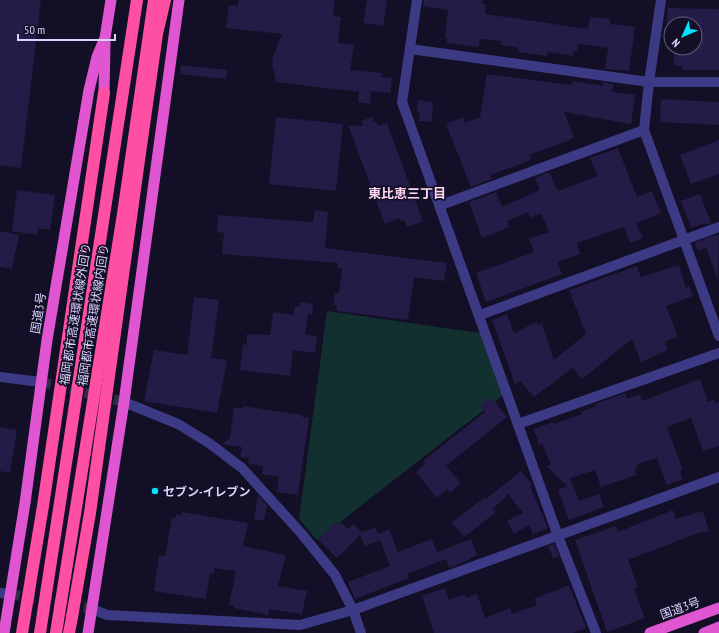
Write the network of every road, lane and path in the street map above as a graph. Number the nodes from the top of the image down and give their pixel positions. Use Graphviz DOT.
graph roads {
  1 [pos="111,0"];
  2 [pos="137,0"];
  3 [pos="154,0"];
  4 [pos="165,0"];
  5 [pos="179,0"];
  6 [pos="417,0"];
  7 [pos="661,0"];
  8 [pos="105,38"];
  9 [pos="410,49"];
  10 [pos="649,82"];
  11 [pos="719,82"];
  12 [pos="104,93"];
  13 [pos="644,130"];
  14 [pos="441,205"];
  15 [pos="719,227"];
  16 [pos="684,240"];
  17 [pos="480,315"];
  18 [pos="719,336"];
  19 [pos="719,353"];
  20 [pos="0,377"];
  21 [pos="41,382"];
  22 [pos="124,402"];
  23 [pos="518,424"];
  24 [pos="719,478"];
  25 [pos="558,536"];
  26 [pos="5,593"];
  27 [pos="719,608"];
  28 [pos="352,610"];
  29 [pos="91,614"];
  30 [pos="719,627"];
  31 [pos="277,628"];
  32 [pos="4,633"];
  33 [pos="22,633"];
  34 [pos="40,633"];
  35 [pos="56,633"];
  36 [pos="69,633"];
  37 [pos="89,633"];
  38 [pos="361,633"];
  39 [pos="596,633"];
  40 [pos="650,633"];
  41 [pos="704,633"];
  1 -- 8 [label="highway, 国道3号"];
  2 -- 34 [label="highway, 福岡都市高速環状線外回り, bridge"];
  3 -- 35 [label="highway, 福岡都市高速環状線内回り, bridge"];
  4 -- 36 [label="highway, bridge"];
  5 -- 22 [label="highway"];
  6 -- 9 [label="street"];
  7 -- 10 [label="street"];
  8 -- 12 [label="highway"];
  8 -- 21 [label="highway, 国道3号"];
  9 -- 10 [label="street"];
  9 -- 14 [label="street"];
  10 -- 11 [label="street"];
  10 -- 13 [label="street"];
  12 -- 33 [label="highway, bridge"];
  13 -- 14 [label="street"];
  13 -- 16 [label="street"];
  14 -- 17 [label="street"];
  15 -- 16 [label="street"];
  16 -- 17 [label="street"];
  16 -- 18 [label="street"];
  17 -- 23 [label="street"];
  19 -- 23 [label="street"];
  20 -- 21 [label="street"];
  21 -- 26 [label="highway, 国道3号"];
  22 -- 28 [label="street"];
  22 -- 29 [label="highway"];
  23 -- 25 [label="street"];
  24 -- 25 [label="street"];
  25 -- 28 [label="street"];
  25 -- 39 [label="street"];
  26 -- 32 [label="highway, 国道3号"];
  27 -- 40 [label="highway, 国道3号"];
  28 -- 31 [label="street"];
  28 -- 38 [label="street"];
  29 -- 31 [label="street"];
  29 -- 37 [label="highway"];
  30 -- 41 [label="highway"];
}
